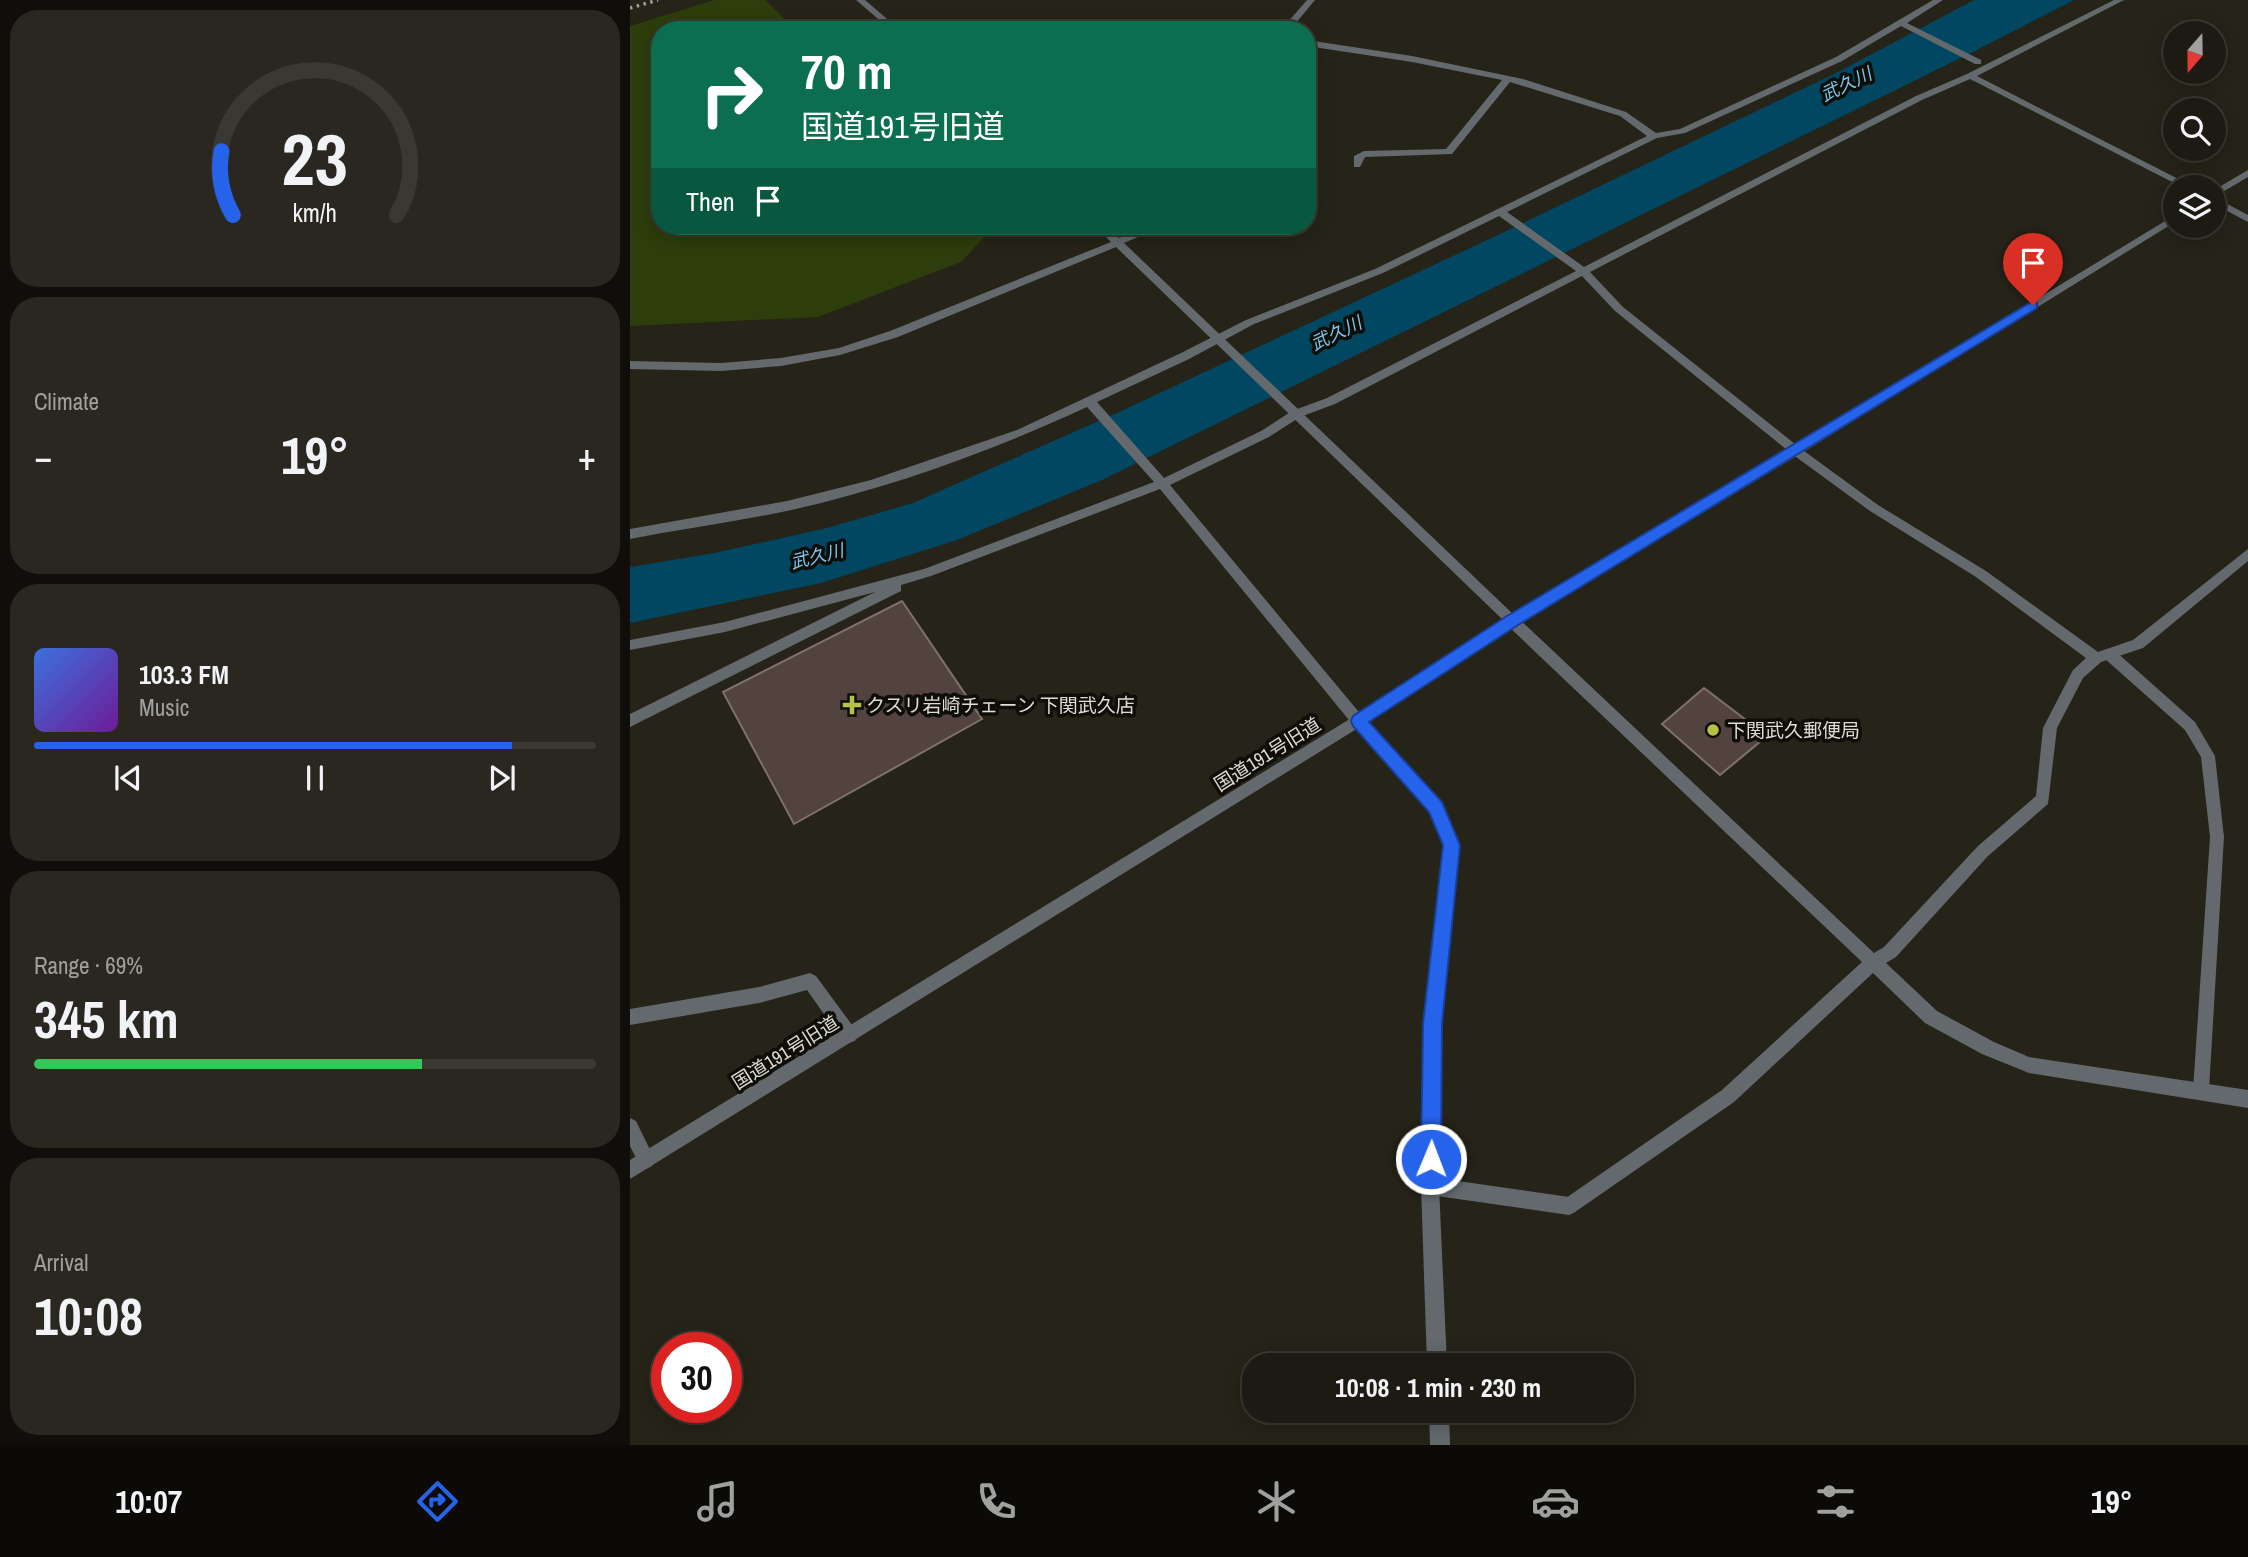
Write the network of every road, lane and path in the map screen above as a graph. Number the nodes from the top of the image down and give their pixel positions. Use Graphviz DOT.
graph roads {
  1 [pos="860,0"];
  2 [pos="1311,0"];
  3 [pos="1939,0"];
  4 [pos="2120,0"];
  5 [pos="884,21"];
  6 [pos="1293,21"];
  7 [pos="1902,24"];
  8 [pos="1316,44"];
  9 [pos="1978,62"];
  10 [pos="1970,76"];
  11 [pos="1507,79"];
  12 [pos="1654,136"];
  13 [pos="1357,165"];
  14 [pos="2248,173"];
  15 [pos="2165,175"];
  16 [pos="2226,187"];
  17 [pos="2226,207"];
  18 [pos="1499,211"];
  19 [pos="2248,219"];
  20 [pos="2163,225"];
  21 [pos="1109,235"];
  22 [pos="1138,235"];
  23 [pos="1118,244"];
  24 [pos="1579,268"];
  25 [pos="1221,342"];
  26 [pos="630,365"];
  27 [pos="1092,405"];
  28 [pos="1296,414"];
  29 [pos="1796,451"];
  30 [pos="1158,480"];
  31 [pos="630,534"];
  32 [pos="2248,554"];
  33 [pos="926,572"];
  34 [pos="1513,621"];
  35 [pos="630,645"];
  36 [pos="2103,656"];
  37 [pos="630,721"];
  38 [pos="1359,721"];
  39 [pos="1873,962"];
  40 [pos="630,1017"];
  41 [pos="849,1035"];
  42 [pos="2201,1090"];
  43 [pos="2248,1099"];
  44 [pos="630,1127"];
  45 [pos="646,1160"];
  46 [pos="630,1170"];
  47 [pos="1430,1186"];
  48 [pos="1437,1353"];
  49 [pos="1439,1423"];
  50 [pos="1440,1445"];
  1 -- 5 [label="street"];
  2 -- 6 [label="street"];
  3 -- 7 [label="street"];
  4 -- 10 [label="street"];
  7 -- 9 [label="street"];
  7 -- 12 [label="street"];
  8 -- 11 [label="street"];
  10 -- 15 [label="street"];
  10 -- 24 [label="street"];
  11 -- 12 [label="street"];
  11 -- 13 [label="street"];
  12 -- 18 [label="street"];
  14 -- 16 [label="street"];
  17 -- 19 [label="street"];
  18 -- 24 [label="street"];
  18 -- 25 [label="street"];
  20 -- 29 [label="street, 国道191号旧道"];
  21 -- 23 [label="street"];
  22 -- 23 [label="street"];
  23 -- 25 [label="street"];
  23 -- 26 [label="street"];
  24 -- 28 [label="street"];
  24 -- 29 [label="street"];
  25 -- 27 [label="street"];
  25 -- 28 [label="street"];
  27 -- 30 [label="street"];
  27 -- 31 [label="street"];
  28 -- 30 [label="street"];
  28 -- 34 [label="street"];
  29 -- 34 [label="street, 国道191号旧道"];
  29 -- 36 [label="street"];
  30 -- 33 [label="street"];
  30 -- 38 [label="street"];
  32 -- 36 [label="street"];
  33 -- 35 [label="street"];
  33 -- 37 [label="street"];
  34 -- 38 [label="street, 国道191号旧道"];
  34 -- 39 [label="street"];
  36 -- 39 [label="street"];
  36 -- 42 [label="street"];
  38 -- 41 [label="street, 国道191号旧道"];
  38 -- 47 [label="street"];
  39 -- 42 [label="street"];
  39 -- 47 [label="street"];
  40 -- 41 [label="street"];
  41 -- 45 [label="street, 国道191号旧道"];
  42 -- 43 [label="street"];
  44 -- 45 [label="street"];
  45 -- 46 [label="street, 国道191号旧道"];
  47 -- 48 [label="street"];
  49 -- 50 [label="street"];
}
